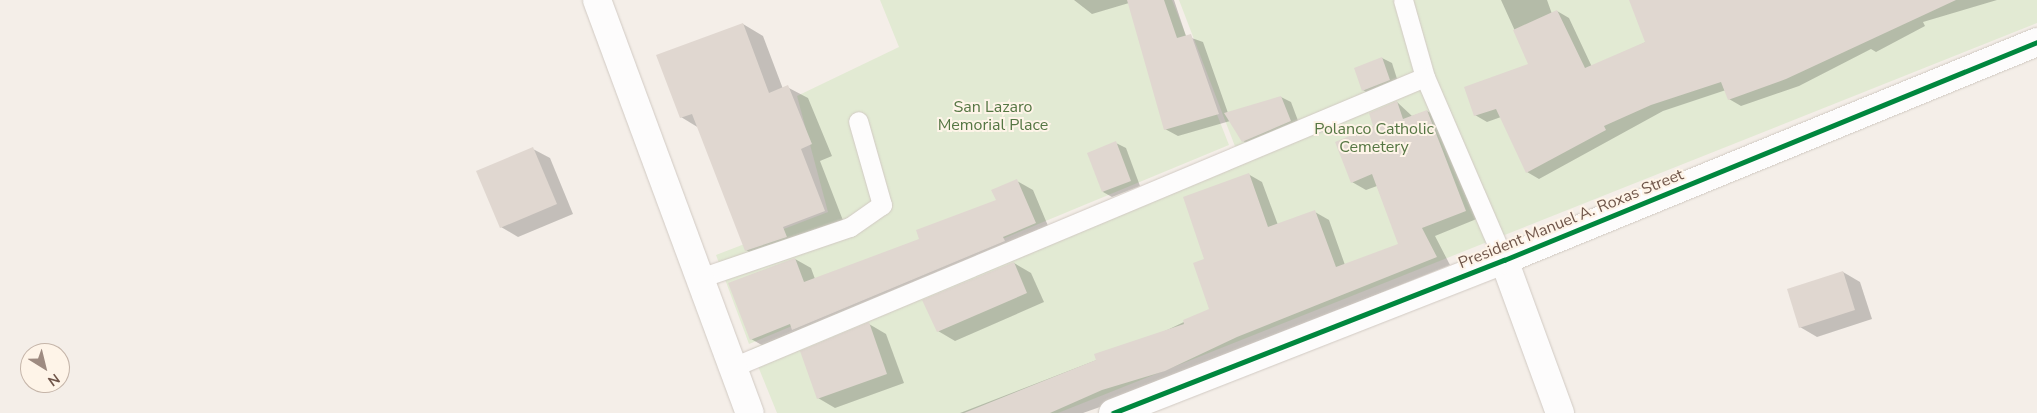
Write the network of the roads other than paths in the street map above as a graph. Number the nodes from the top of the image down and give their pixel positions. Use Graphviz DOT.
graph roads {
  1 [pos="597,0"];
  2 [pos="1403,0"];
  3 [pos="2037,42"];
  4 [pos="1425,77"];
  5 [pos="858,121"];
  6 [pos="1504,260"];
  7 [pos="700,278"];
  8 [pos="734,367"];
  9 [pos="750,413"];
  10 [pos="1113,413"];
  11 [pos="1560,413"];
  1 -- 7 [label="street"];
  2 -- 4 [label="lane"];
  3 -- 6 [label="street, President Manuel A. Roxas Street"];
  4 -- 6 [label="lane"];
  4 -- 8 [label="lane"];
  5 -- 7 [label="lane"];
  6 -- 10 [label="street, President Manuel A. Roxas Street"];
  6 -- 11 [label="street"];
  7 -- 8 [label="street"];
  8 -- 9 [label="street"];
}
